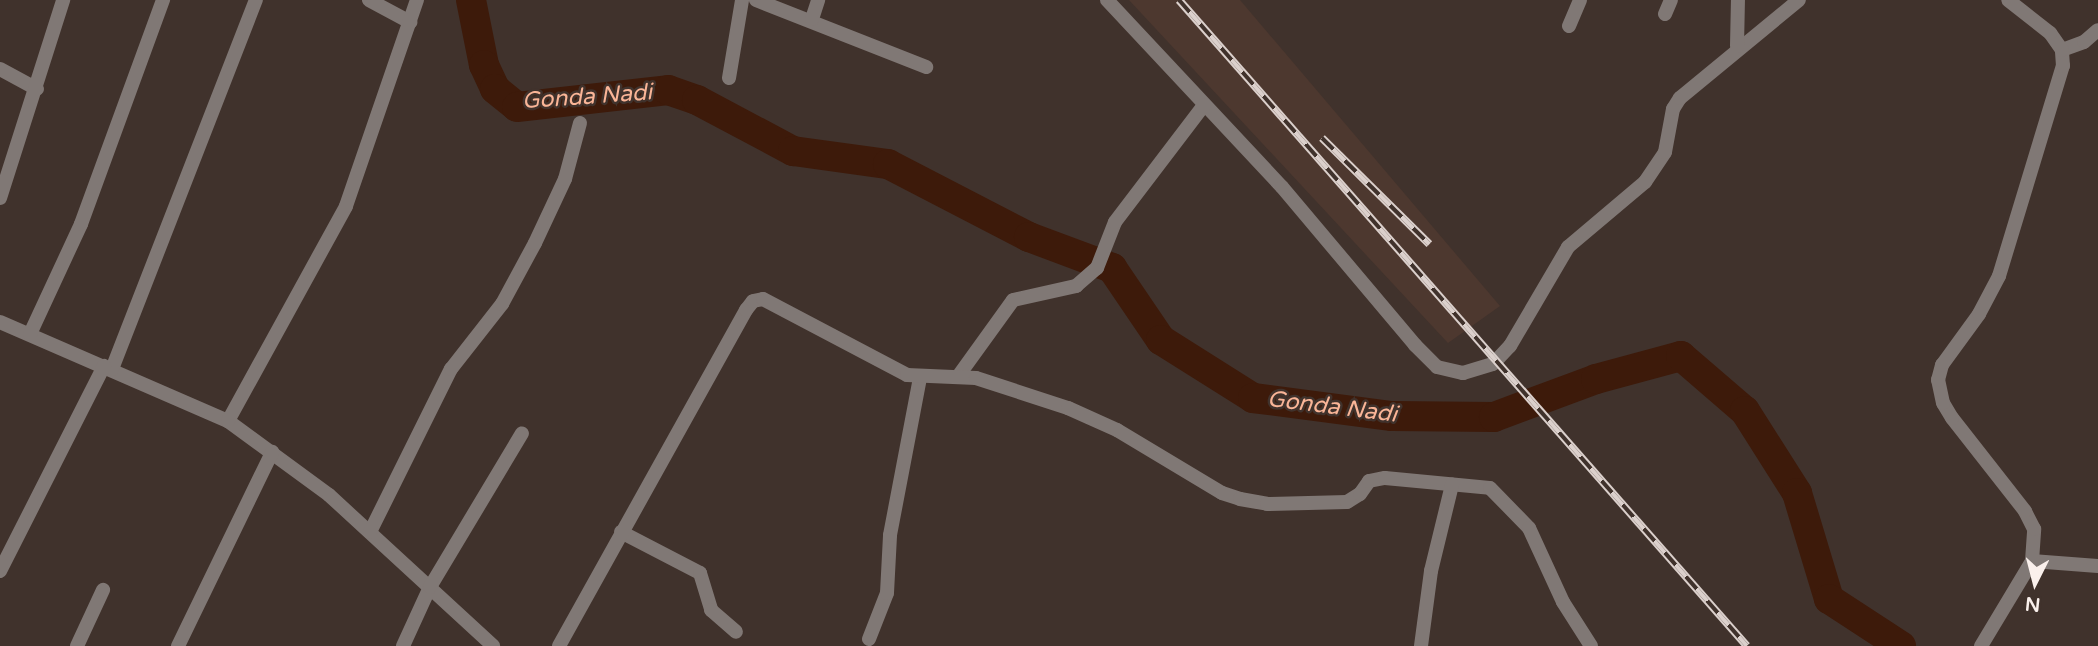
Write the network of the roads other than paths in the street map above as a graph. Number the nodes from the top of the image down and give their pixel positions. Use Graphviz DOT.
graph roads {
  1 [pos="64,0"];
  2 [pos="163,0"];
  3 [pos="256,0"];
  4 [pos="369,0"];
  5 [pos="417,0"];
  6 [pos="742,0"];
  7 [pos="756,0"];
  8 [pos="818,0"];
  9 [pos="1107,0"];
  10 [pos="1580,0"];
  11 [pos="1738,0"];
  12 [pos="1798,0"];
  13 [pos="2008,0"];
  14 [pos="812,19"];
  15 [pos="410,22"];
  16 [pos="1569,26"];
  17 [pos="2098,30"];
  18 [pos="1737,46"];
  19 [pos="2062,50"];
  20 [pos="926,67"];
  21 [pos="0,69"];
  22 [pos="729,78"];
  23 [pos="37,89"];
  24 [pos="1204,105"];
  25 [pos="580,124"];
  26 [pos="0,198"];
  27 [pos="0,322"];
  28 [pos="30,334"];
  29 [pos="108,367"];
  30 [pos="959,375"];
  31 [pos="920,377"];
  32 [pos="228,421"];
  33 [pos="522,433"];
  34 [pos="272,452"];
  35 [pos="1452,485"];
  36 [pos="370,532"];
  37 [pos="621,532"];
  38 [pos="2032,561"];
  39 [pos="2098,565"];
  40 [pos="0,571"];
  41 [pos="430,587"];
  42 [pos="103,590"];
  43 [pos="736,632"];
  44 [pos="869,639"];
  45 [pos="77,646"];
  46 [pos="178,646"];
  47 [pos="403,646"];
  48 [pos="493,646"];
  49 [pos="559,646"];
  50 [pos="1421,646"];
  51 [pos="1591,646"];
  52 [pos="1981,646"];
  1 -- 23 [label="street"];
  2 -- 28 [label="street"];
  3 -- 29 [label="street"];
  4 -- 15 [label="street"];
  5 -- 15 [label="street"];
  6 -- 22 [label="street"];
  7 -- 14 [label="street"];
  8 -- 14 [label="street"];
  9 -- 24 [label="street"];
  10 -- 16 [label="street"];
  11 -- 18 [label="street"];
  12 -- 18 [label="street"];
  13 -- 19 [label="street"];
  14 -- 20 [label="street"];
  15 -- 32 [label="street"];
  17 -- 19 [label="street"];
  18 -- 24 [label="street"];
  19 -- 38 [label="street"];
  21 -- 23 [label="street"];
  23 -- 26 [label="street"];
  24 -- 30 [label="street"];
  25 -- 36 [label="street"];
  27 -- 28 [label="street"];
  28 -- 29 [label="street"];
  29 -- 32 [label="street"];
  29 -- 40 [label="street"];
  30 -- 31 [label="street"];
  30 -- 35 [label="street"];
  31 -- 37 [label="street"];
  31 -- 44 [label="street"];
  32 -- 34 [label="street"];
  33 -- 41 [label="street"];
  34 -- 36 [label="street"];
  34 -- 46 [label="street"];
  35 -- 50 [label="street"];
  35 -- 51 [label="street"];
  36 -- 41 [label="street"];
  37 -- 43 [label="street"];
  37 -- 49 [label="street"];
  38 -- 39 [label="street"];
  38 -- 52 [label="street"];
  41 -- 47 [label="street"];
  41 -- 48 [label="street"];
  42 -- 45 [label="street"];
}
